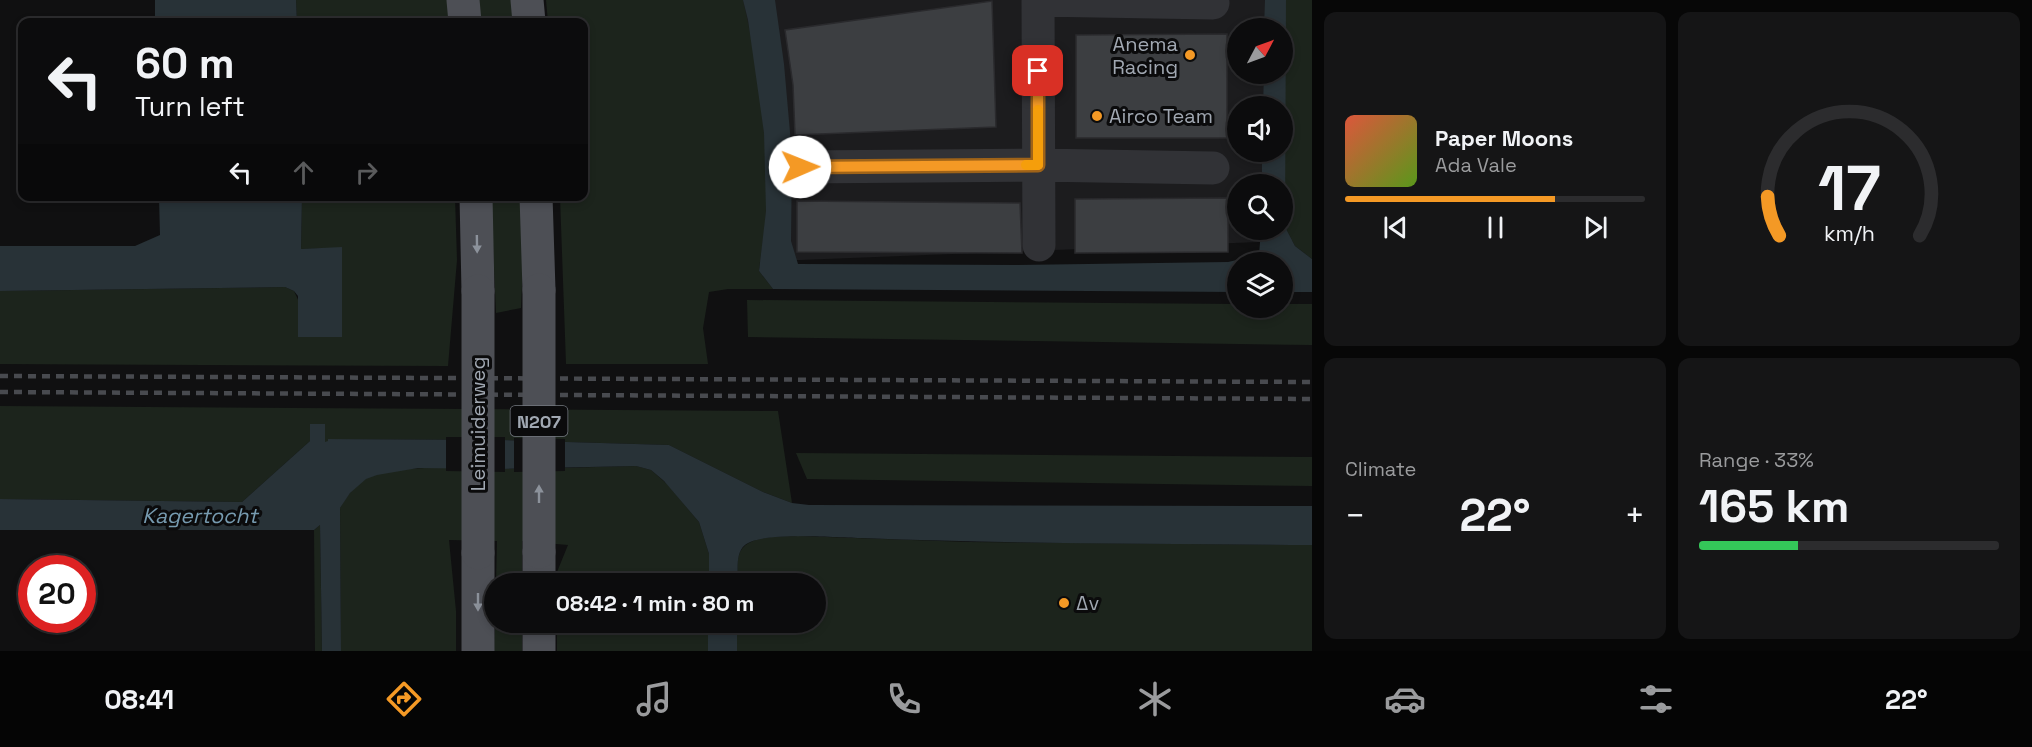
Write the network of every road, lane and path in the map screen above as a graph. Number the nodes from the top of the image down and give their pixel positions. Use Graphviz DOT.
graph roads {
  1 [pos="463,0"];
  2 [pos="527,0"];
  3 [pos="1038,0"];
  4 [pos="1213,3"];
  5 [pos="465,18"];
  6 [pos="529,18"];
  7 [pos="1038,165"];
  8 [pos="800,167"];
  9 [pos="1213,168"];
  10 [pos="476,201"];
  11 [pos="536,201"];
  12 [pos="1039,245"];
  13 [pos="539,568"];
  14 [pos="539,633"];
  15 [pos="478,651"];
  16 [pos="539,651"];
  1 -- 5 [label="main road"];
  2 -- 6 [label="main road"];
  3 -- 4 [label="lane"];
  3 -- 7 [label="lane"];
  7 -- 8 [label="lane"];
  7 -- 9 [label="lane"];
  7 -- 12 [label="lane"];
  10 -- 15 [label="main road, Leimuiderweg, one-way, bridge"];
  13 -- 11 [label="main road, N207, one-way, bridge"];
  14 -- 16 [label="main road"];
}
